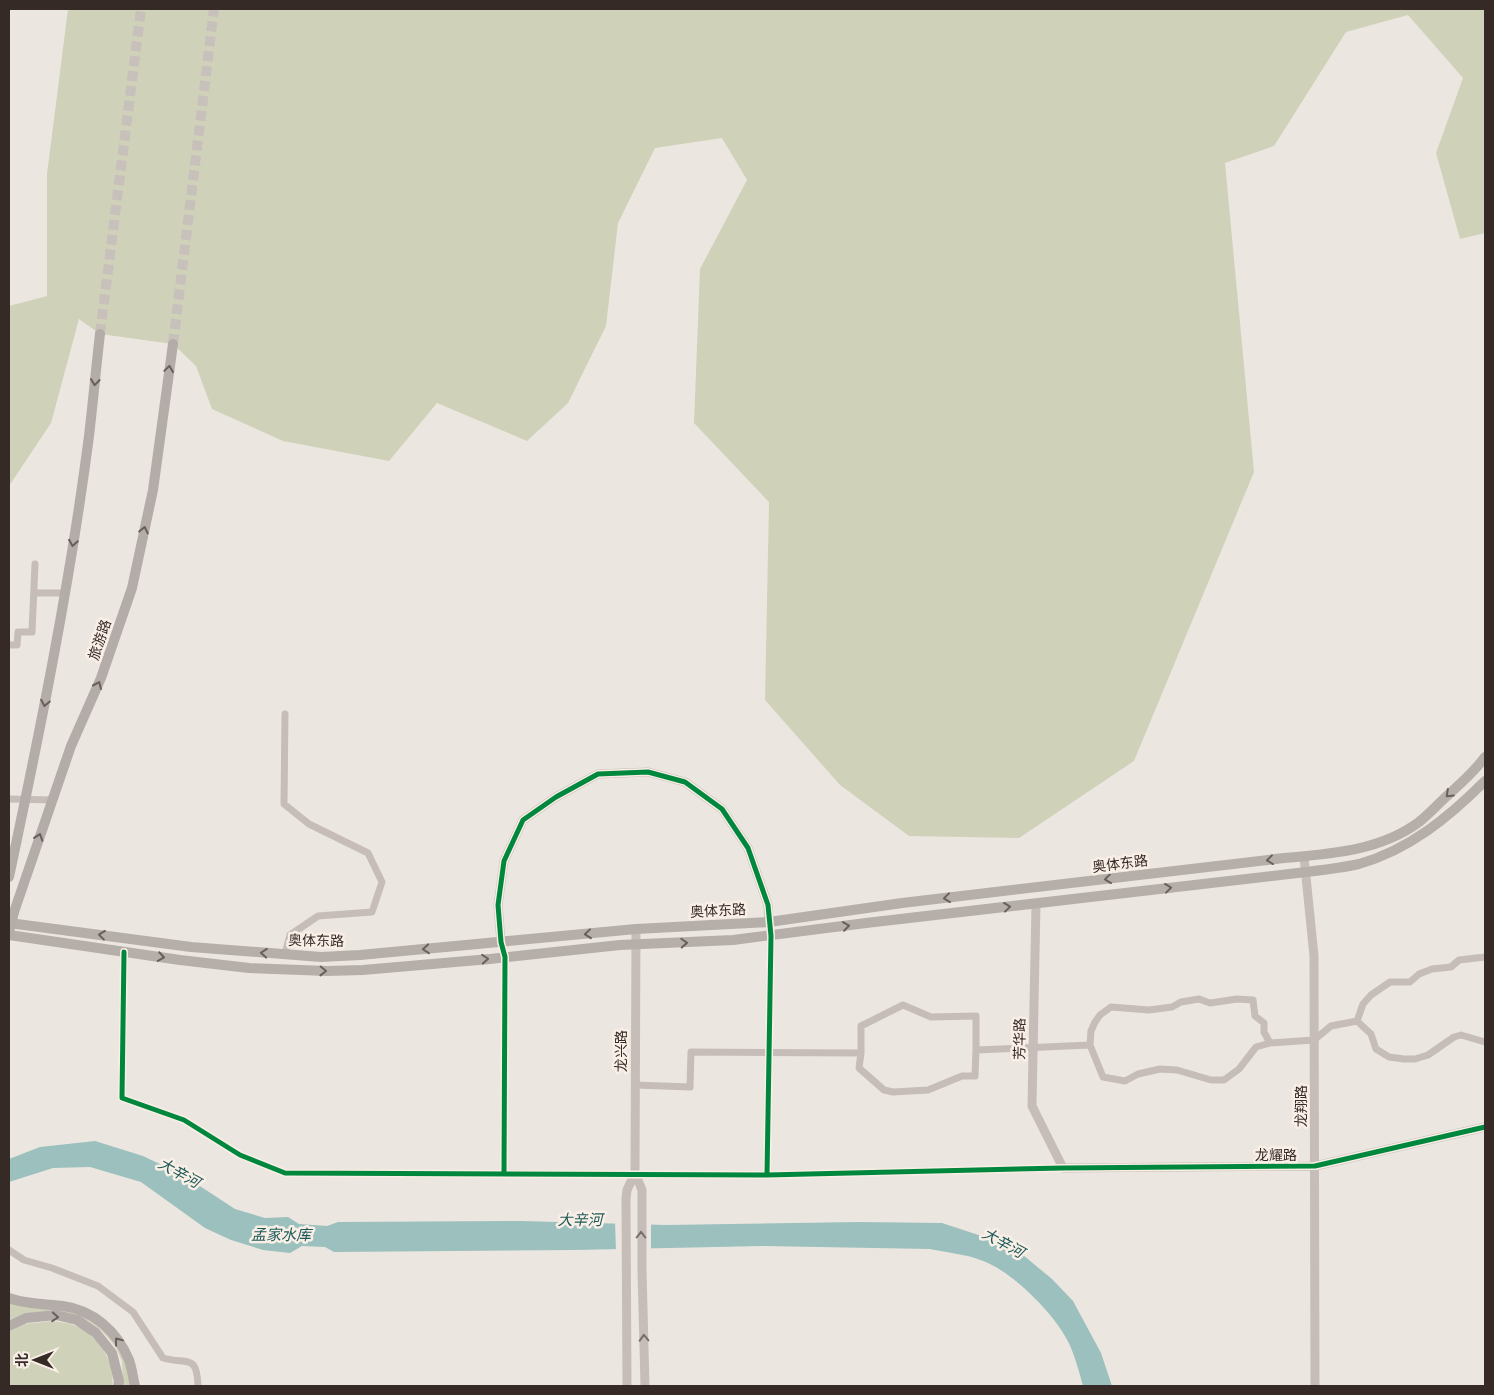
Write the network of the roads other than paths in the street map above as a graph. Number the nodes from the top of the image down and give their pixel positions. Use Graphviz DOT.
graph roads {
  1 [pos="100,334"];
  2 [pos="173,344"];
  3 [pos="35,564"];
  4 [pos="34,593"];
  5 [pos="65,593"];
  6 [pos="9,645"];
  7 [pos="285,714"];
  8 [pos="1485,759"];
  9 [pos="1485,782"];
  10 [pos="9,799"];
  11 [pos="25,799"];
  12 [pos="52,800"];
  13 [pos="1304,857"];
  14 [pos="1306,872"];
  15 [pos="9,877"];
  16 [pos="1036,904"];
  17 [pos="768,922"];
  18 [pos="9,923"];
  19 [pos="636,929"];
  20 [pos="9,933"];
  21 [pos="770,936"];
  22 [pos="501,942"];
  23 [pos="635,946"];
  24 [pos="124,952"];
  25 [pos="284,954"];
  26 [pos="505,957"];
  27 [pos="1485,957"];
  28 [pos="1357,1021"];
  29 [pos="1314,1040"];
  30 [pos="1485,1042"];
  31 [pos="1270,1043"];
  32 [pos="1090,1045"];
  33 [pos="1033,1048"];
  34 [pos="976,1050"];
  35 [pos="861,1053"];
  36 [pos="635,1085"];
  37 [pos="1485,1127"];
  38 [pos="1315,1166"];
  39 [pos="1063,1168"];
  40 [pos="635,1173"];
  41 [pos="504,1174"];
  42 [pos="767,1175"];
  43 [pos="9,1250"];
  44 [pos="9,1298"];
  45 [pos="9,1326"];
  46 [pos="118,1386"];
  47 [pos="135,1386"];
  48 [pos="198,1386"];
  49 [pos="627,1386"];
  50 [pos="646,1386"];
  51 [pos="1315,1386"];
  1 -- 5 [label="main road, one-way"];
  12 -- 2 [label="main road, 旅游路, one-way"];
  3 -- 4 [label="street"];
  4 -- 5 [label="street"];
  4 -- 6 [label="street"];
  5 -- 11 [label="main road, one-way"];
  7 -- 25 [label="street"];
  8 -- 13 [label="main road, 奥体东路, one-way"];
  9 -- 14 [label="main road"];
  10 -- 11 [label="street"];
  11 -- 12 [label="street"];
  11 -- 15 [label="main road"];
  20 -- 12 [label="main road, 旅游路, one-way, bridge"];
  13 -- 14 [label="street, 龙翔路"];
  13 -- 17 [label="main road, 奥体东路, one-way"];
  16 -- 14 [label="main road, one-way"];
  14 -- 29 [label="street, 龙翔路"];
  21 -- 16 [label="main road, one-way"];
  16 -- 33 [label="street, 芳华路"];
  17 -- 19 [label="main road, 奥体东路"];
  17 -- 21 [label="street"];
  17 -- 22 [label="street"];
  25 -- 18 [label="main road, 奥体东路, one-way"];
  19 -- 22 [label="main road, 奥体东路, one-way"];
  19 -- 23 [label="street, 龙兴路"];
  20 -- 24 [label="main road"];
  23 -- 21 [label="main road, one-way"];
  21 -- 42 [label="street"];
  22 -- 25 [label="main road, 奥体东路, one-way"];
  22 -- 26 [label="street"];
  23 -- 26 [label="main road"];
  23 -- 36 [label="street, 龙兴路"];
  24 -- 26 [label="main road, one-way"];
  24 -- 41 [label="street"];
  26 -- 41 [label="street"];
  27 -- 28 [label="street"];
  28 -- 29 [label="street"];
  28 -- 30 [label="street"];
  29 -- 31 [label="street"];
  29 -- 38 [label="street, 龙翔路"];
  31 -- 32 [label="street"];
  31 -- 32 [label="street"];
  32 -- 33 [label="street"];
  33 -- 34 [label="street"];
  33 -- 39 [label="street, 芳华路"];
  34 -- 35 [label="street"];
  34 -- 35 [label="street"];
  35 -- 36 [label="street"];
  36 -- 40 [label="street, 龙兴路"];
  37 -- 38 [label="street, 龙耀路"];
  38 -- 39 [label="street, 龙耀路"];
  38 -- 51 [label="street, 龙翔路"];
  39 -- 42 [label="street"];
  40 -- 41 [label="street"];
  40 -- 42 [label="street"];
  40 -- 49 [label="street, 龙兴路"];
  50 -- 40 [label="street, 龙兴路, one-way"];
  43 -- 48 [label="street"];
  47 -- 44 [label="main road, one-way"];
  45 -- 46 [label="main road, one-way"];
}
